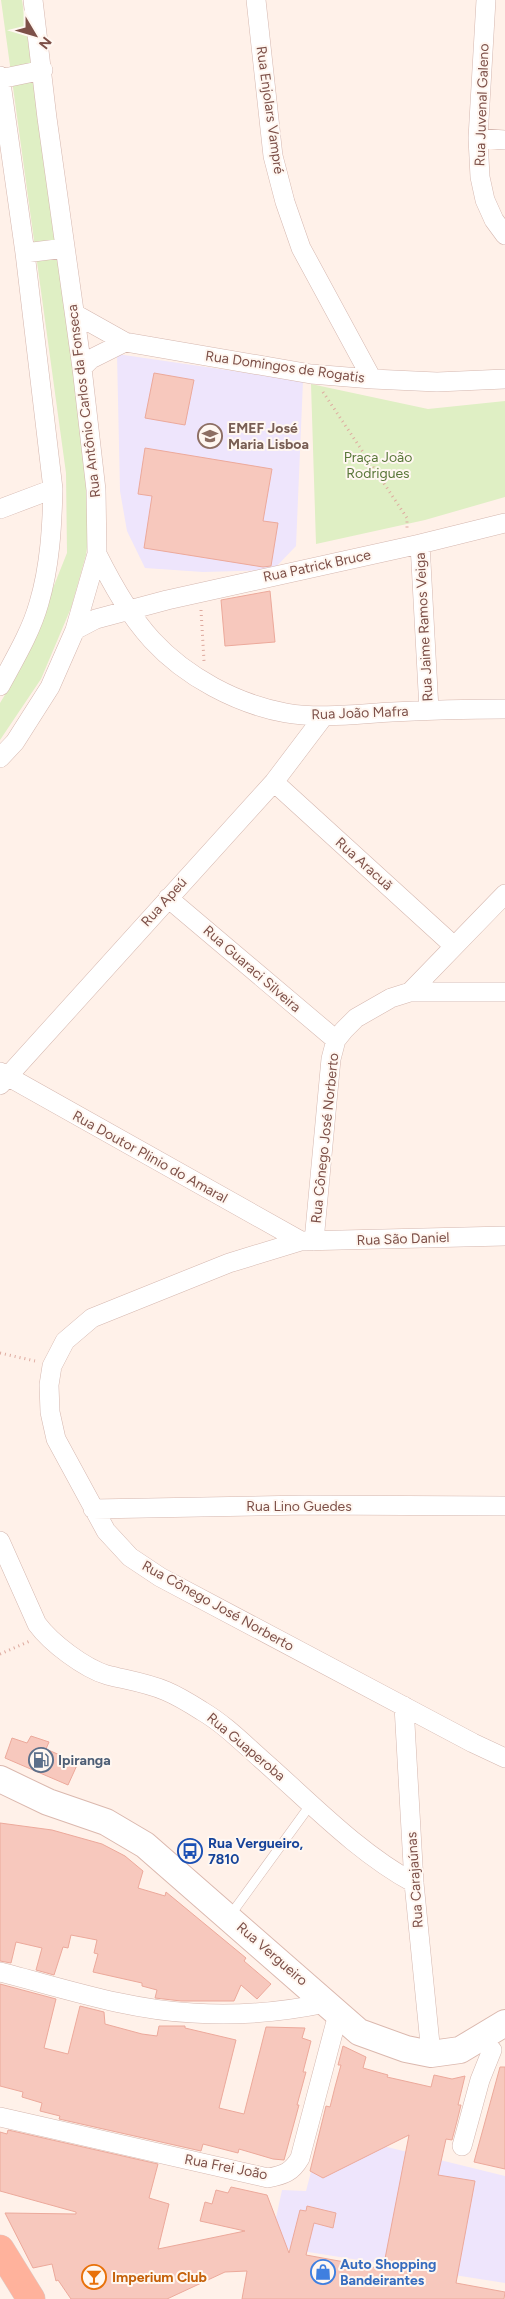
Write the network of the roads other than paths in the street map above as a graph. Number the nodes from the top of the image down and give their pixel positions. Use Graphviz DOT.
graph roads {
  1 [pos="33,0"];
  2 [pos="256,0"];
  3 [pos="486,0"];
  4 [pos="43,70"];
  5 [pos="0,77"];
  6 [pos="478,138"];
  7 [pos="505,140"];
  8 [pos="505,235"];
  9 [pos="65,248"];
  10 [pos="25,253"];
  11 [pos="75,314"];
  12 [pos="126,342"];
  13 [pos="82,368"];
  14 [pos="372,379"];
  15 [pos="505,379"];
  16 [pos="53,489"];
  17 [pos="0,509"];
  18 [pos="505,523"];
  19 [pos="414,545"];
  20 [pos="97,554"];
  21 [pos="130,611"];
  22 [pos="75,630"];
  23 [pos="0,686"];
  24 [pos="505,709"];
  25 [pos="429,710"];
  26 [pos="324,716"];
  27 [pos="3,750"];
  28 [pos="274,782"];
  29 [pos="505,894"];
  30 [pos="168,898"];
  31 [pos="454,946"];
  32 [pos="410,992"];
  33 [pos="505,992"];
  34 [pos="336,1040"];
  35 [pos="2,1078"];
  36 [pos="505,1236"];
  37 [pos="307,1241"];
  38 [pos="505,1506"];
  39 [pos="93,1509"];
  40 [pos="0,1542"];
  41 [pos="404,1706"];
  42 [pos="505,1758"];
  43 [pos="0,1780"];
  44 [pos="0,1801"];
  45 [pos="48,1802"];
  46 [pos="311,1804"];
  47 [pos="414,1883"];
  48 [pos="228,1917"];
  49 [pos="0,1972"];
  50 [pos="332,2008"];
  51 [pos="505,2023"];
  52 [pos="489,2049"];
  53 [pos="431,2054"];
  54 [pos="0,2117"];
  55 [pos="462,2146"];
  56 [pos="0,2249"];
  57 [pos="31,2299"];
  1 -- 4 [label="street, Rua Antônio Carlos da Fonseca"];
  2 -- 14 [label="street, Rua Enjolars Vampré"];
  3 -- 6 [label="street, Rua Juvenal Galeno"];
  4 -- 5 [label="street"];
  4 -- 9 [label="street, Rua Antônio Carlos da Fonseca"];
  5 -- 10 [label="street"];
  6 -- 7 [label="street"];
  6 -- 8 [label="street, Rua Juvenal Galeno"];
  9 -- 10 [label="street"];
  9 -- 11 [label="street, Rua Antônio Carlos da Fonseca"];
  10 -- 16 [label="street"];
  11 -- 12 [label="street, Rua Domingos de Rogatis"];
  11 -- 13 [label="street, Rua Antônio Carlos da Fonseca"];
  12 -- 13 [label="street"];
  12 -- 14 [label="street, Rua Domingos de Rogatis"];
  13 -- 20 [label="street, Rua Antônio Carlos da Fonseca"];
  14 -- 15 [label="street, Rua Domingos de Rogatis"];
  16 -- 17 [label="street"];
  16 -- 23 [label="street"];
  18 -- 19 [label="street, Rua Patrick Bruce"];
  19 -- 21 [label="street, Rua Patrick Bruce"];
  19 -- 25 [label="street, Rua Jaime Ramos Veiga"];
  20 -- 21 [label="street, Rua João Mafra"];
  20 -- 22 [label="street"];
  21 -- 22 [label="street"];
  21 -- 26 [label="street, Rua João Mafra"];
  22 -- 27 [label="street"];
  24 -- 25 [label="street, Rua João Mafra"];
  25 -- 26 [label="street, Rua João Mafra"];
  26 -- 28 [label="street, Rua Apeú"];
  28 -- 30 [label="street, Rua Apeú"];
  28 -- 31 [label="street, Rua Aracuã"];
  29 -- 31 [label="street"];
  30 -- 34 [label="street, Rua Guaraci Silveira"];
  30 -- 35 [label="street, Rua Apeú"];
  31 -- 32 [label="street"];
  32 -- 33 [label="street, Rua Cônego José Norberto"];
  32 -- 34 [label="street, Rua Cônego José Norberto"];
  34 -- 37 [label="street, Rua Cônego José Norberto"];
  35 -- 37 [label="street, Rua Doutor Plinio do Amaral"];
  36 -- 37 [label="street, Rua São Daniel"];
  37 -- 39 [label="street, Rua Cônego José Norberto"];
  38 -- 39 [label="street, Rua Lino Guedes"];
  39 -- 41 [label="street, Rua Cônego José Norberto"];
  40 -- 46 [label="street, Rua Guaperoba"];
  41 -- 42 [label="street, Rua Cônego José Norberto"];
  41 -- 47 [label="street, Rua Carajaúnas"];
  43 -- 45 [label="main road, Rua Vergueiro"];
  44 -- 45 [label="main road, Rua Vergueiro"];
  45 -- 48 [label="main road, Rua Vergueiro"];
  46 -- 47 [label="street, Rua Guaperoba"];
  46 -- 48 [label="lane"];
  47 -- 53 [label="street, Rua Carajaúnas"];
  48 -- 50 [label="main road, Rua Vergueiro"];
  49 -- 50 [label="street"];
  50 -- 53 [label="main road, Rua Vergueiro"];
  50 -- 54 [label="street, Rua Frei João"];
  51 -- 52 [label="main road, Rua Vergueiro"];
  52 -- 53 [label="main road, Rua Vergueiro"];
  52 -- 55 [label="street"];
  56 -- 57 [label="highway"];
}
